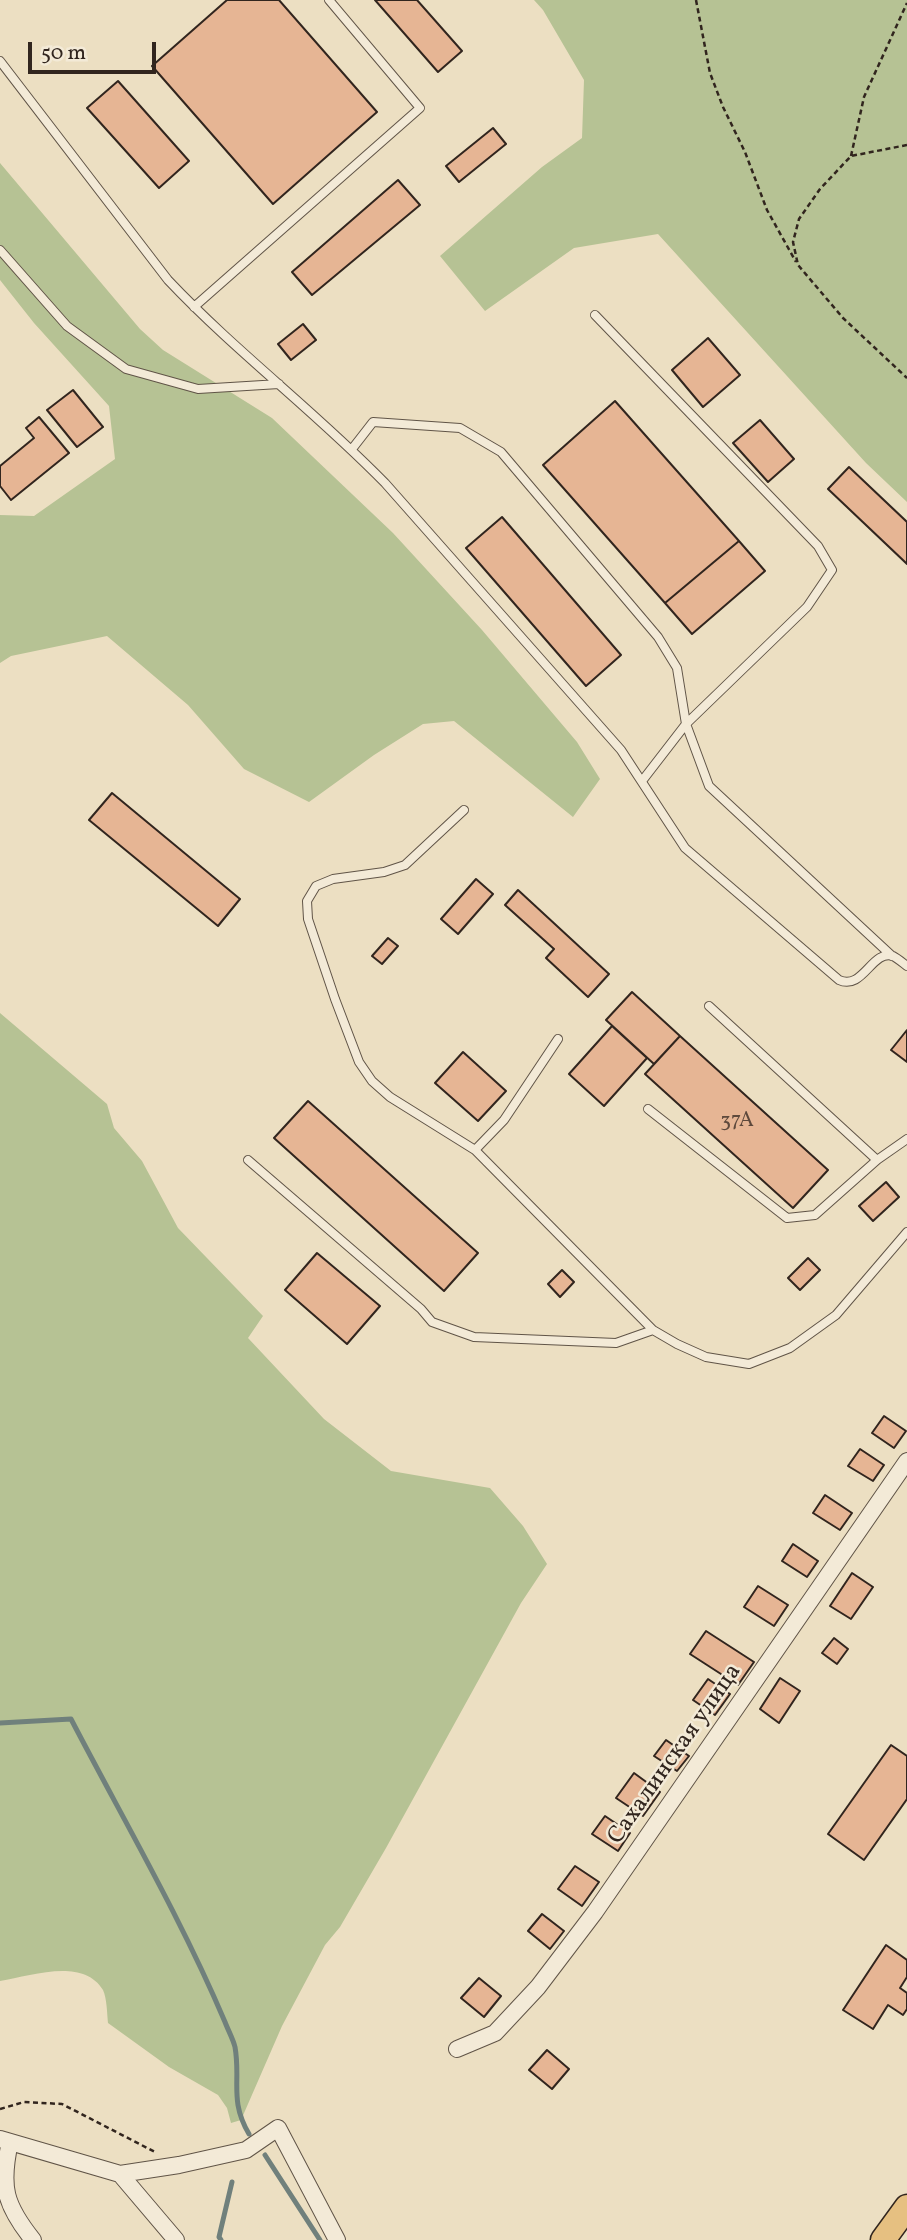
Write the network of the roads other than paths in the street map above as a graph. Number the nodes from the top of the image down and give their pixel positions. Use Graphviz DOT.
graph roads {
  1 [pos="329,0"];
  2 [pos="0,61"];
  3 [pos="0,250"];
  4 [pos="194,307"];
  5 [pos="595,315"];
  6 [pos="279,384"];
  7 [pos="352,449"];
  8 [pos="686,724"];
  9 [pos="642,782"];
  10 [pos="464,810"];
  11 [pos="892,956"];
  12 [pos="907,966"];
  13 [pos="709,1006"];
  14 [pos="558,1039"];
  15 [pos="648,1109"];
  16 [pos="907,1139"];
  17 [pos="475,1150"];
  18 [pos="248,1160"];
  19 [pos="877,1160"];
  20 [pos="907,1231"];
  21 [pos="653,1330"];
  22 [pos="907,1461"];
  23 [pos="457,2049"];
  24 [pos="5,2141"];
  25 [pos="120,2174"];
  26 [pos="907,2207"];
  27 [pos="33,2240"];
  28 [pos="176,2240"];
  29 [pos="337,2240"];
  30 [pos="883,2240"];
  1 -- 4 [label="lane"];
  2 -- 4 [label="lane"];
  3 -- 6 [label="lane"];
  4 -- 6 [label="lane"];
  5 -- 8 [label="lane"];
  6 -- 7 [label="lane"];
  7 -- 8 [label="lane"];
  7 -- 9 [label="lane"];
  8 -- 9 [label="lane"];
  8 -- 11 [label="lane"];
  9 -- 11 [label="lane"];
  10 -- 17 [label="lane"];
  11 -- 12 [label="lane"];
  13 -- 19 [label="lane"];
  14 -- 17 [label="lane"];
  15 -- 19 [label="lane"];
  16 -- 19 [label="lane"];
  17 -- 21 [label="lane"];
  18 -- 21 [label="lane"];
  20 -- 21 [label="lane"];
  22 -- 23 [label="street, Сахалинская улица"];
  24 -- 25 [label="street"];
  24 -- 27 [label="street"];
  25 -- 28 [label="street"];
  25 -- 29 [label="street"];
  26 -- 30 [label="main road"];
}
